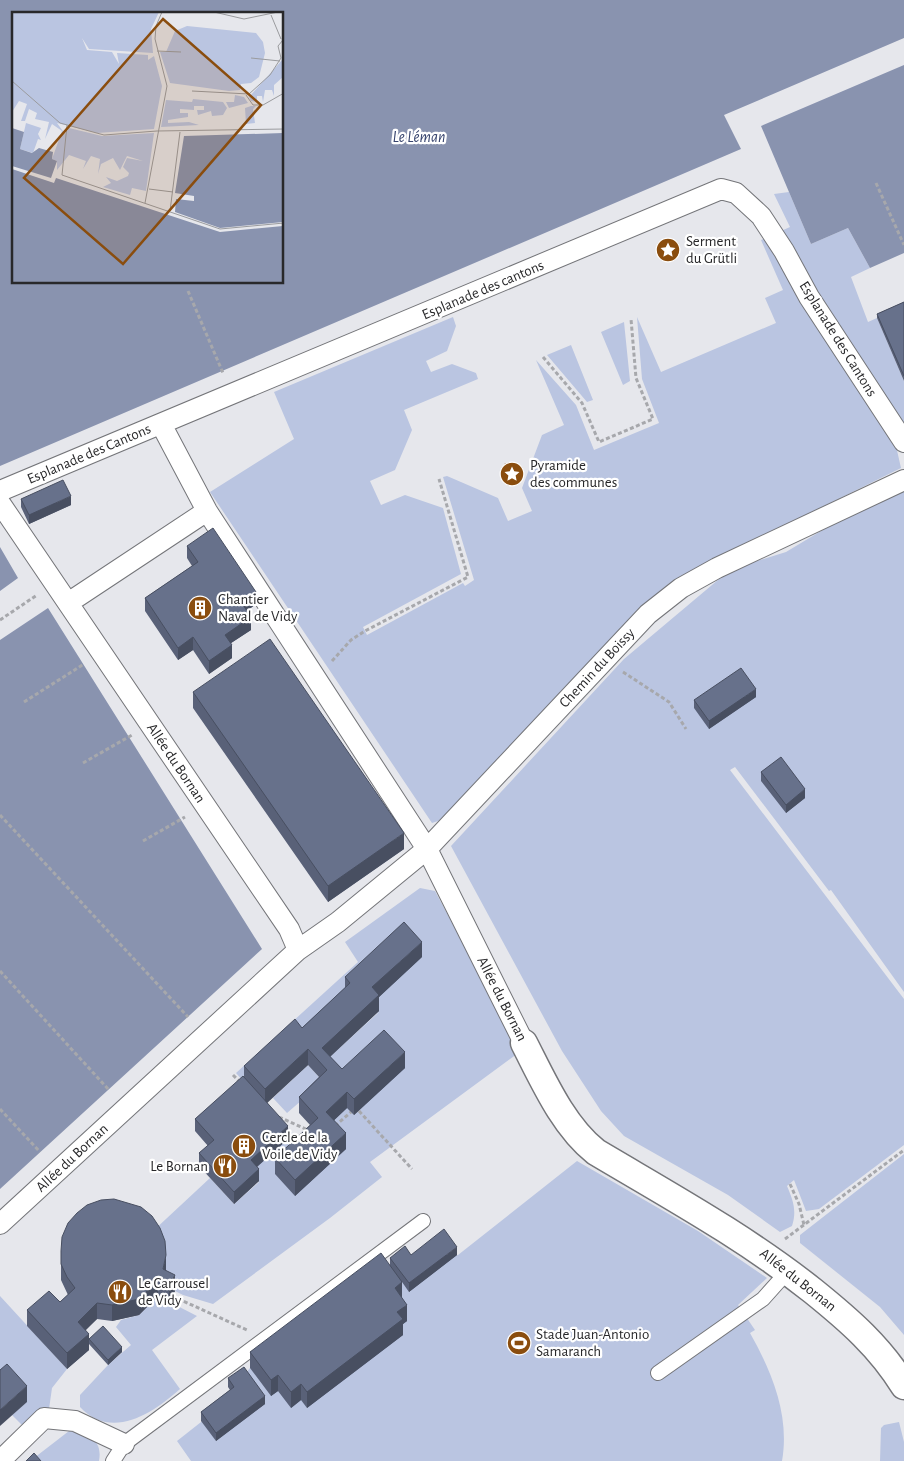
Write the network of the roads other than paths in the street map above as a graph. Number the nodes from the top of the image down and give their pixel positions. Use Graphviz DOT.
graph roads {
  1 [pos="774,235"];
  2 [pos="170,420"];
  3 [pos="904,442"];
  4 [pos="904,480"];
  5 [pos="0,491"];
  6 [pos="0,503"];
  7 [pos="207,511"];
  8 [pos="68,603"];
  9 [pos="427,849"];
  10 [pos="338,922"];
  11 [pos="298,950"];
  12 [pos="524,1043"];
  13 [pos="423,1221"];
  14 [pos="0,1224"];
  15 [pos="788,1271"];
  16 [pos="658,1373"];
  17 [pos="904,1386"];
  18 [pos="124,1444"];
  19 [pos="0,1461"];
  20 [pos="113,1461"];
  1 -- 2 [label="street, Esplanade des cantons"];
  1 -- 3 [label="street, Esplanade des Cantons"];
  2 -- 5 [label="street, Esplanade des Cantons"];
  2 -- 7 [label="street, Allée du Bornan"];
  4 -- 9 [label="street, Chemin du Boissy"];
  6 -- 8 [label="street, Allée du Bornan"];
  7 -- 8 [label="street"];
  7 -- 9 [label="street, Allée du Bornan"];
  8 -- 11 [label="street, Allée du Bornan"];
  9 -- 10 [label="street, Chemin du Boissy"];
  9 -- 12 [label="street, Allée du Bornan"];
  10 -- 11 [label="street, Allée du Bornan"];
  11 -- 14 [label="street, Allée du Bornan"];
  12 -- 15 [label="street, Allée du Bornan"];
  13 -- 18 [label="lane"];
  15 -- 16 [label="lane"];
  15 -- 17 [label="street, Allée du Bornan"];
  18 -- 19 [label="street"];
  18 -- 20 [label="lane"];
}
